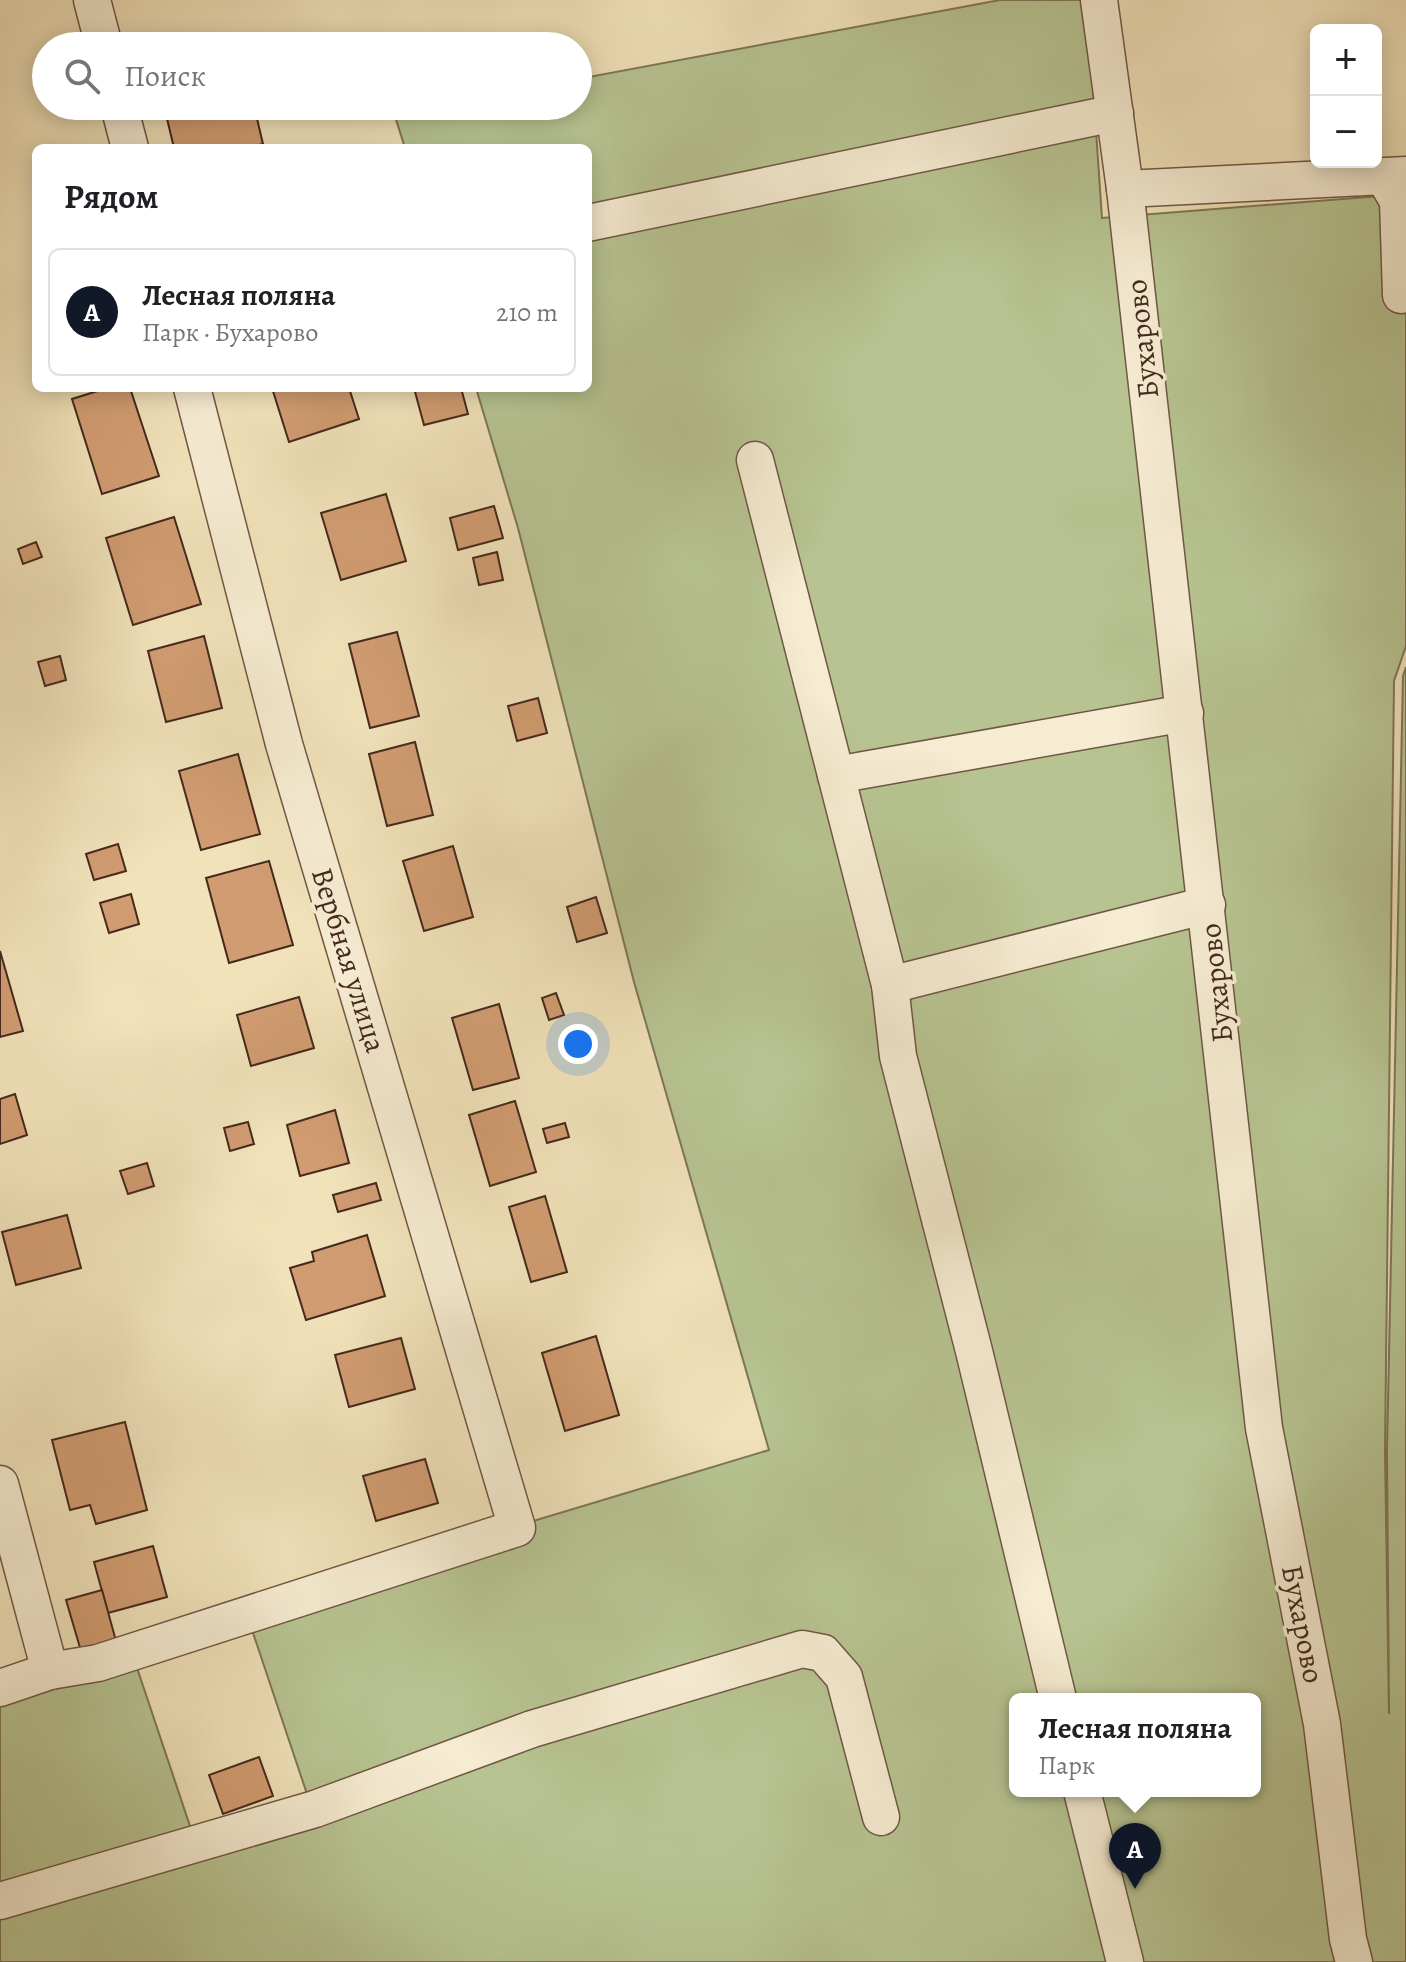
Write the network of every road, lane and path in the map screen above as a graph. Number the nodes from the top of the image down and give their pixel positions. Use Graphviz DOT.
graph roads {
  1 [pos="92,0"];
  2 [pos="1099,0"];
  3 [pos="100,32"];
  4 [pos="1115,113"];
  5 [pos="123,120"];
  6 [pos="129,144"];
  7 [pos="1395,176"];
  8 [pos="1125,189"];
  9 [pos="592,222"];
  10 [pos="1401,295"];
  11 [pos="193,392"];
  12 [pos="755,460"];
  13 [pos="1185,713"];
  14 [pos="836,775"];
  15 [pos="1207,905"];
  16 [pos="890,985"];
  17 [pos="0,1484"];
  18 [pos="50,1671"];
  19 [pos="0,1688"];
  20 [pos="1057,1693"];
  21 [pos="1084,1797"];
  22 [pos="881,1817"];
  23 [pos="0,1901"];
  24 [pos="1125,1962"];
  25 [pos="1354,1962"];
  1 -- 3 [label="street"];
  2 -- 4 [label="street, Бухарово"];
  4 -- 8 [label="street, Бухарово"];
  4 -- 9 [label="street"];
  5 -- 6 [label="street"];
  7 -- 8 [label="street"];
  7 -- 10 [label="street"];
  8 -- 13 [label="street, Бухарово"];
  11 -- 18 [label="street, Вербная улица"];
  12 -- 14 [label="street"];
  13 -- 14 [label="street"];
  13 -- 15 [label="street, Бухарово"];
  14 -- 16 [label="street"];
  15 -- 16 [label="street"];
  15 -- 25 [label="street, Бухарово"];
  16 -- 20 [label="street"];
  17 -- 18 [label="street"];
  18 -- 19 [label="street"];
  21 -- 24 [label="street"];
  22 -- 23 [label="street"];
}
